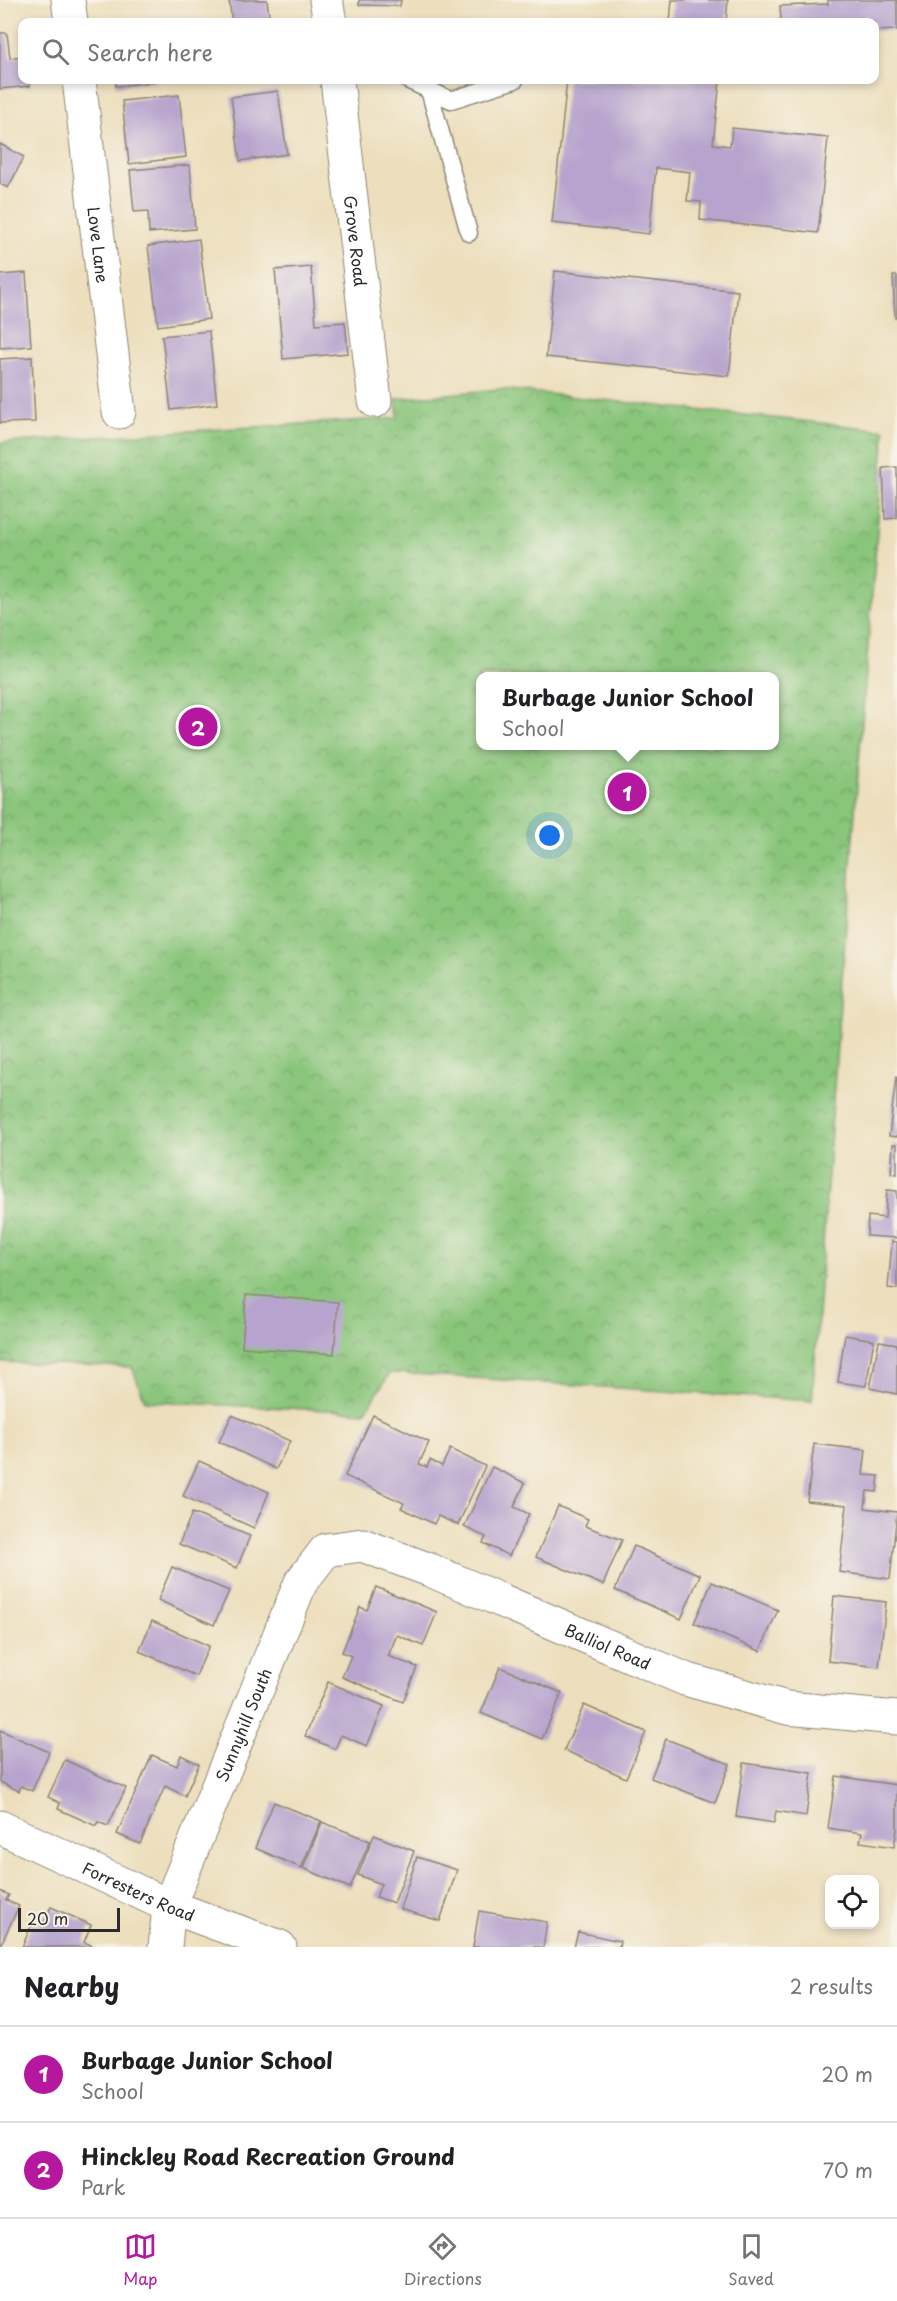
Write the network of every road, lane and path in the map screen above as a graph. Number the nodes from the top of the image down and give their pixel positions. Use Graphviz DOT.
graph roads {
  1 [pos="68,0"];
  2 [pos="326,0"];
  3 [pos="70,18"];
  4 [pos="329,18"];
  5 [pos="79,84"];
  6 [pos="337,84"];
  7 [pos="416,84"];
  8 [pos="503,84"];
  9 [pos="429,90"];
  10 [pos="469,233"];
  11 [pos="375,401"];
  12 [pos="118,412"];
  13 [pos="326,1550"];
  14 [pos="897,1718"];
  15 [pos="0,1827"];
  16 [pos="169,1906"];
  17 [pos="165,1947"];
  18 [pos="280,1947"];
  1 -- 3 [label="street"];
  2 -- 4 [label="street"];
  5 -- 12 [label="street, Love Lane"];
  6 -- 11 [label="street, Grove Road"];
  7 -- 9 [label="lane"];
  8 -- 9 [label="lane"];
  9 -- 10 [label="lane"];
  13 -- 14 [label="street, Balliol Road"];
  13 -- 16 [label="street, Sunnyhill South"];
  15 -- 16 [label="street, Forresters Road"];
  16 -- 17 [label="street, Sunnyhill South"];
  16 -- 18 [label="street, Forresters Road"];
}
